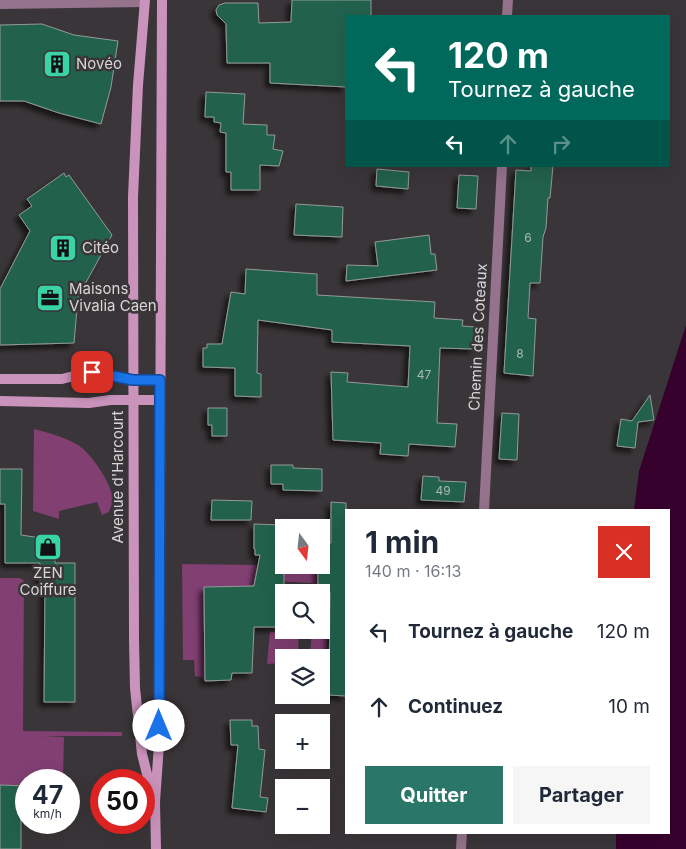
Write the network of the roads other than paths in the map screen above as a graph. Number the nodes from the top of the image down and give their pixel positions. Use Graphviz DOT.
graph roads {
  1 [pos="162,0"];
  2 [pos="508,0"];
  3 [pos="144,1"];
  4 [pos="0,4"];
  5 [pos="507,15"];
  6 [pos="502,167"];
  7 [pos="0,379"];
  8 [pos="133,380"];
  9 [pos="160,380"];
  10 [pos="133,400"];
  11 [pos="160,400"];
  12 [pos="0,401"];
  13 [pos="484,509"];
  14 [pos="146,769"];
  15 [pos="155,790"];
  16 [pos="155,826"];
  17 [pos="462,834"];
  18 [pos="156,849"];
  19 [pos="461,849"];
  1 -- 9 [label="main road, Avenue d'Harcourt"];
  2 -- 5 [label="street"];
  3 -- 4 [label="street"];
  3 -- 8 [label="main road, Avenue d'Harcourt"];
  6 -- 13 [label="street, Chemin des Coteaux"];
  7 -- 8 [label="main road"];
  8 -- 9 [label="main road"];
  8 -- 10 [label="main road, Avenue d'Harcourt"];
  9 -- 11 [label="main road, Avenue d'Harcourt"];
  10 -- 11 [label="main road"];
  10 -- 12 [label="main road"];
  10 -- 14 [label="main road, Avenue d'Harcourt"];
  11 -- 15 [label="main road, Avenue d'Harcourt"];
  16 -- 18 [label="main road, Avenue d'Harcourt"];
  17 -- 19 [label="street"];
}
